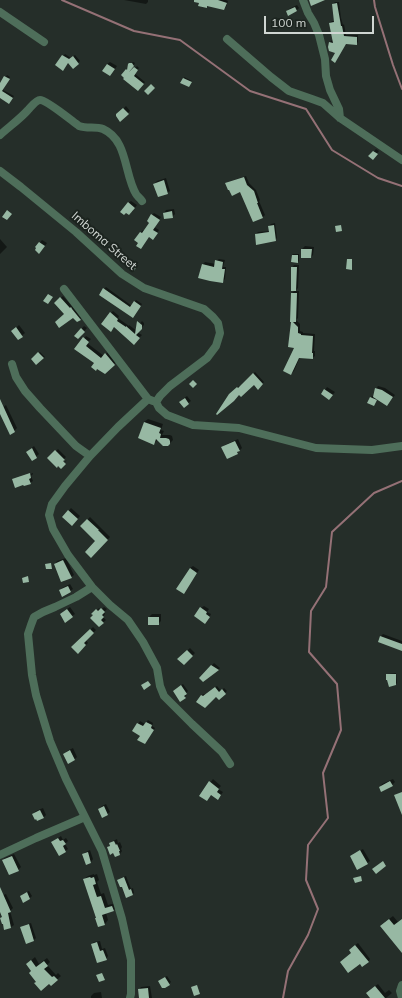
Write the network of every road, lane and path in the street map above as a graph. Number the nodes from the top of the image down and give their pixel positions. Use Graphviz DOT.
graph roads {
  1 [pos="303,0"];
  2 [pos="0,12"];
  3 [pos="227,39"];
  4 [pos="44,42"];
  5 [pos="340,118"];
  6 [pos="0,134"];
  7 [pos="402,160"];
  8 [pos="0,171"];
  9 [pos="142,201"];
  10 [pos="64,289"];
  11 [pos="12,364"];
  12 [pos="152,400"];
  13 [pos="402,446"];
  14 [pos="90,456"];
  15 [pos="92,587"];
  16 [pos="230,764"];
  17 [pos="85,817"];
  18 [pos="0,855"];
  19 [pos="402,985"];
  20 [pos="130,998"];
  21 [pos="402,998"];
  1 -- 5 [label="street"];
  2 -- 4 [label="street"];
  3 -- 5 [label="street"];
  5 -- 7 [label="street"];
  6 -- 9 [label="street"];
  8 -- 12 [label="street, Imboma Street"];
  10 -- 12 [label="street"];
  11 -- 14 [label="street"];
  12 -- 13 [label="street"];
  12 -- 14 [label="street, Imboma Street"];
  14 -- 15 [label="street, Imboma Street"];
  15 -- 16 [label="street, Imboma Street"];
  15 -- 17 [label="street"];
  17 -- 18 [label="street"];
  17 -- 20 [label="street"];
  19 -- 21 [label="street"];
}
